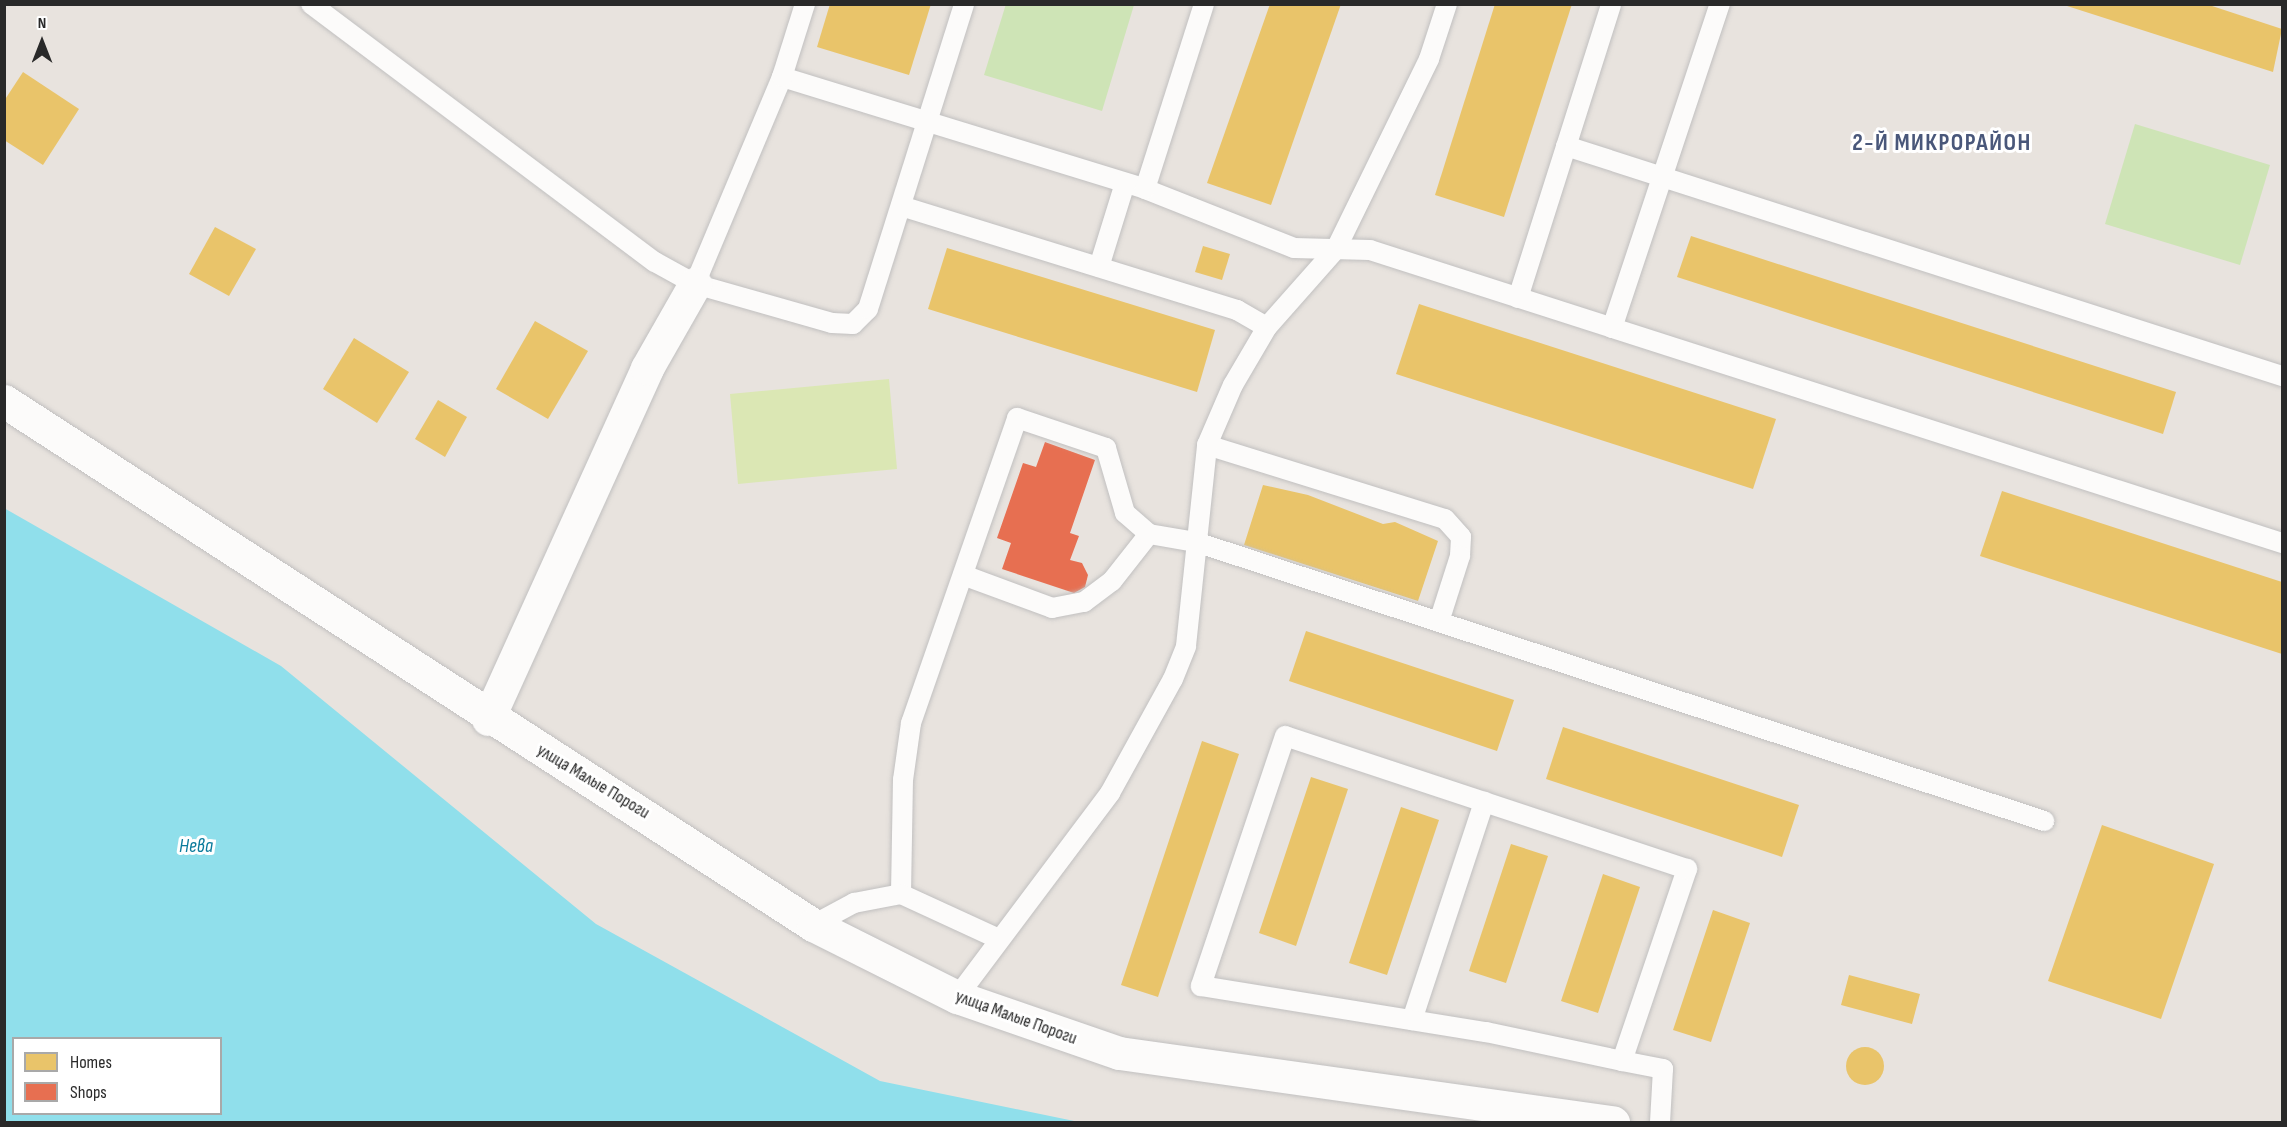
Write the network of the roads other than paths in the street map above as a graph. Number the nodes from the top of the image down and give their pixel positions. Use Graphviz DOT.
graph roads {
  1 [pos="310,4"];
  2 [pos="805,4"];
  3 [pos="964,4"];
  4 [pos="1204,4"];
  5 [pos="1447,4"];
  6 [pos="1611,4"];
  7 [pos="1720,4"];
  8 [pos="782,77"];
  9 [pos="927,122"];
  10 [pos="1566,146"];
  11 [pos="1663,177"];
  12 [pos="1125,183"];
  13 [pos="1145,189"];
  14 [pos="901,206"];
  15 [pos="1336,249"];
  16 [pos="1099,267"];
  17 [pos="695,284"];
  18 [pos="1518,298"];
  19 [pos="1267,327"];
  20 [pos="1612,328"];
  21 [pos="2283,376"];
  22 [pos="4,401"];
  23 [pos="1208,446"];
  24 [pos="1149,534"];
  25 [pos="2282,541"];
  26 [pos="1196,542"];
  27 [pos="963,575"];
  28 [pos="1439,622"];
  29 [pos="488,719"];
  30 [pos="1484,802"];
  31 [pos="2044,821"];
  32 [pos="901,894"];
  33 [pos="813,925"];
  34 [pos="999,939"];
  35 [pos="957,997"];
  36 [pos="1412,1020"];
  37 [pos="1622,1060"];
  38 [pos="1613,1122"];
  39 [pos="1660,1122"];
  1 -- 17 [label="lane"];
  2 -- 8 [label="lane"];
  3 -- 9 [label="lane"];
  4 -- 13 [label="lane"];
  5 -- 15 [label="lane"];
  6 -- 10 [label="lane"];
  7 -- 11 [label="lane"];
  8 -- 9 [label="lane"];
  8 -- 17 [label="lane"];
  9 -- 12 [label="lane"];
  9 -- 14 [label="lane"];
  10 -- 11 [label="lane"];
  10 -- 18 [label="lane"];
  11 -- 20 [label="lane"];
  11 -- 21 [label="lane"];
  12 -- 13 [label="lane"];
  12 -- 16 [label="lane"];
  13 -- 15 [label="lane"];
  14 -- 16 [label="lane"];
  14 -- 17 [label="lane"];
  15 -- 18 [label="lane"];
  15 -- 19 [label="lane"];
  16 -- 19 [label="lane"];
  17 -- 29 [label="street"];
  18 -- 20 [label="lane"];
  19 -- 23 [label="lane"];
  20 -- 25 [label="lane"];
  22 -- 29 [label="street, улица Малые Пороги"];
  23 -- 26 [label="lane"];
  23 -- 28 [label="lane"];
  24 -- 26 [label="lane"];
  24 -- 27 [label="lane"];
  24 -- 27 [label="lane"];
  26 -- 28 [label="lane"];
  26 -- 34 [label="lane"];
  27 -- 32 [label="lane"];
  28 -- 31 [label="lane"];
  29 -- 33 [label="street, улица Малые Пороги"];
  30 -- 36 [label="lane"];
  30 -- 36 [label="lane"];
  30 -- 37 [label="lane"];
  32 -- 33 [label="lane"];
  32 -- 34 [label="lane"];
  33 -- 35 [label="street, улица Малые Пороги"];
  34 -- 35 [label="lane"];
  35 -- 38 [label="street, улица Малые Пороги"];
  36 -- 37 [label="lane"];
  37 -- 39 [label="lane"];
}
